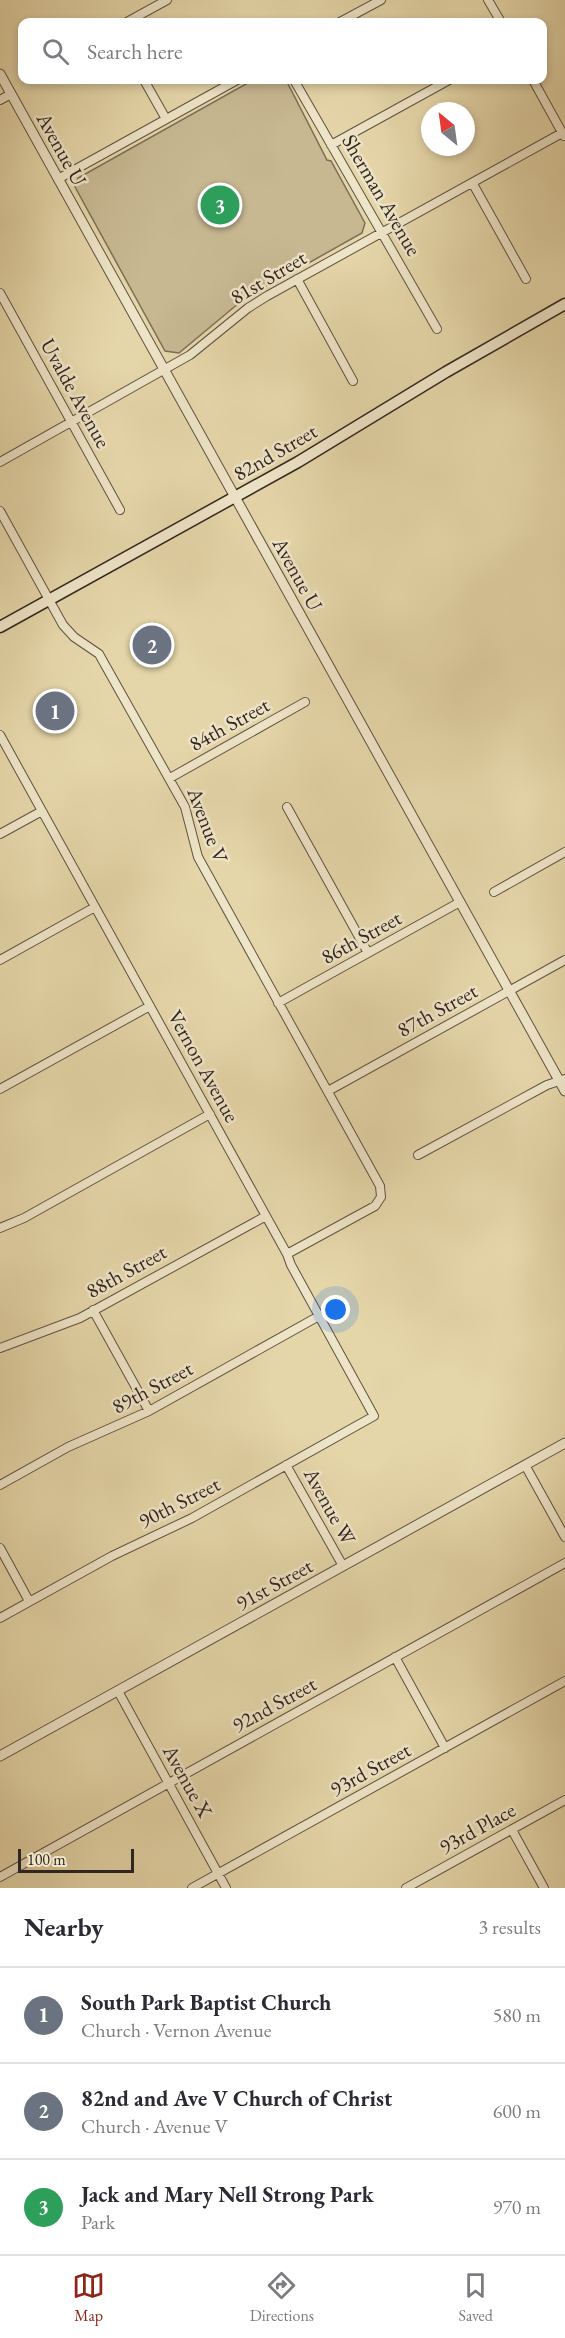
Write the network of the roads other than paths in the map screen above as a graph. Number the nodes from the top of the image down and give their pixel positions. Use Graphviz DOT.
graph roads {
  1 [pos="168,0"];
  2 [pos="381,0"];
  3 [pos="488,0"];
  4 [pos="134,18"];
  5 [pos="347,18"];
  6 [pos="499,18"];
  7 [pos="0,74"];
  8 [pos="146,84"];
  9 [pos="230,84"];
  10 [pos="296,84"];
  11 [pos="442,84"];
  12 [pos="535,84"];
  13 [pos="11,94"];
  14 [pos="0,100"];
  15 [pos="166,119"];
  16 [pos="564,135"];
  17 [pos="332,145"];
  18 [pos="58,179"];
  19 [pos="473,184"];
  20 [pos="382,232"];
  21 [pos="297,279"];
  22 [pos="526,279"];
  23 [pos="0,293"];
  24 [pos="565,304"];
  25 [pos="437,329"];
  26 [pos="164,369"];
  27 [pos="353,381"];
  28 [pos="71,422"];
  29 [pos="0,462"];
  30 [pos="235,497"];
  31 [pos="120,510"];
  32 [pos="0,511"];
  33 [pos="49,600"];
  34 [pos="0,627"];
  35 [pos="305,702"];
  36 [pos="0,735"];
  37 [pos="170,778"];
  38 [pos="287,807"];
  39 [pos="42,810"];
  40 [pos="0,834"];
  41 [pos="565,852"];
  42 [pos="494,892"];
  43 [pos="460,902"];
  44 [pos="95,907"];
  45 [pos="368,953"];
  46 [pos="0,960"];
  47 [pos="565,960"];
  48 [pos="509,990"];
  49 [pos="278,1003"];
  50 [pos="150,1006"];
  51 [pos="562,1080"];
  52 [pos="0,1089"];
  53 [pos="328,1091"];
  54 [pos="565,1091"];
  55 [pos="210,1114"];
  56 [pos="418,1155"];
  57 [pos="266,1216"];
  58 [pos="0,1228"];
  59 [pos="287,1254"];
  60 [pos="93,1311"];
  61 [pos="319,1316"];
  62 [pos="0,1348"];
  63 [pos="149,1411"];
  64 [pos="374,1416"];
  65 [pos="565,1443"];
  66 [pos="286,1464"];
  67 [pos="525,1465"];
  68 [pos="0,1485"];
  69 [pos="565,1537"];
  70 [pos="0,1548"];
  71 [pos="565,1563"];
  72 [pos="343,1566"];
  73 [pos="29,1601"];
  74 [pos="0,1618"];
  75 [pos="395,1658"];
  76 [pos="565,1681"];
  77 [pos="118,1691"];
  78 [pos="445,1748"];
  79 [pos="0,1756"];
  80 [pos="168,1783"];
  81 [pos="565,1800"];
  82 [pos="512,1830"];
  83 [pos="218,1874"];
  84 [pos="0,1877"];
  85 [pos="192,1888"];
  86 [pos="226,1888"];
  87 [pos="406,1888"];
  88 [pos="544,1888"];
  1 -- 4 [label="street"];
  2 -- 5 [label="street"];
  3 -- 6 [label="street"];
  7 -- 13 [label="street, Avenue U"];
  8 -- 15 [label="street"];
  9 -- 15 [label="street"];
  10 -- 17 [label="street, Sherman Avenue"];
  11 -- 17 [label="street"];
  12 -- 16 [label="street"];
  13 -- 14 [label="street"];
  13 -- 18 [label="street, Avenue U"];
  15 -- 18 [label="street"];
  16 -- 19 [label="street, 81st Street"];
  17 -- 20 [label="street, Sherman Avenue"];
  18 -- 26 [label="street, Avenue U"];
  19 -- 20 [label="street, 81st Street"];
  19 -- 22 [label="street"];
  20 -- 21 [label="street, 81st Street"];
  20 -- 25 [label="street, Sherman Avenue"];
  21 -- 26 [label="street, 81st Street"];
  21 -- 27 [label="street"];
  23 -- 28 [label="street, Uvalde Avenue"];
  24 -- 30 [label="main road, 82nd Street"];
  26 -- 28 [label="street, 81st Street"];
  26 -- 30 [label="street, Avenue U"];
  28 -- 29 [label="street, 81st Street"];
  28 -- 31 [label="street, Uvalde Avenue"];
  30 -- 33 [label="main road, 82nd Street"];
  30 -- 43 [label="street, Avenue U"];
  32 -- 33 [label="street, Avenue V"];
  33 -- 34 [label="main road, 82nd Street"];
  33 -- 37 [label="street, Avenue V"];
  35 -- 37 [label="street, 84th Street"];
  36 -- 39 [label="street, Vernon Avenue"];
  37 -- 49 [label="street, Avenue V"];
  38 -- 45 [label="street"];
  39 -- 40 [label="street"];
  39 -- 44 [label="street, Vernon Avenue"];
  41 -- 42 [label="street"];
  43 -- 45 [label="street, 86th Street"];
  43 -- 48 [label="street, Avenue U"];
  44 -- 46 [label="street"];
  44 -- 50 [label="street, Vernon Avenue"];
  45 -- 49 [label="street, 86th Street"];
  47 -- 48 [label="street, 87th Street"];
  48 -- 51 [label="street, Avenue U"];
  48 -- 53 [label="street, 87th Street"];
  49 -- 53 [label="street, Avenue V"];
  50 -- 52 [label="street"];
  50 -- 55 [label="street, Vernon Avenue"];
  51 -- 54 [label="street, Avenue U"];
  51 -- 56 [label="street"];
  53 -- 59 [label="street, Avenue V"];
  55 -- 57 [label="street, Vernon Avenue"];
  55 -- 58 [label="street"];
  57 -- 59 [label="street, Vernon Avenue"];
  57 -- 60 [label="street, 88th Street"];
  59 -- 61 [label="street, Vernon Avenue"];
  60 -- 62 [label="street, 88th Street"];
  60 -- 63 [label="street"];
  61 -- 63 [label="street, 89th Street"];
  61 -- 64 [label="street, Vernon Avenue"];
  63 -- 68 [label="street, 89th Street"];
  64 -- 66 [label="street, 90th Street"];
  65 -- 67 [label="street, 91st Street"];
  66 -- 72 [label="street, Avenue W"];
  66 -- 73 [label="street, 90th Street"];
  67 -- 69 [label="street"];
  67 -- 72 [label="street, 91st Street"];
  70 -- 73 [label="street"];
  71 -- 75 [label="street, 92nd Street"];
  72 -- 77 [label="street, 91st Street"];
  73 -- 74 [label="street, 90th Street"];
  75 -- 78 [label="street"];
  75 -- 80 [label="street, 92nd Street"];
  76 -- 78 [label="street, 93rd Street"];
  77 -- 79 [label="street, 91st Street"];
  77 -- 80 [label="street, Avenue X"];
  78 -- 83 [label="street, 93rd Street"];
  80 -- 83 [label="street, Avenue X"];
  80 -- 84 [label="street, 92nd Street"];
  81 -- 82 [label="street, 93rd Place"];
  82 -- 87 [label="street, 93rd Place"];
  82 -- 88 [label="street"];
  83 -- 85 [label="street, 93rd Street"];
  83 -- 86 [label="street, Avenue X"];
}
